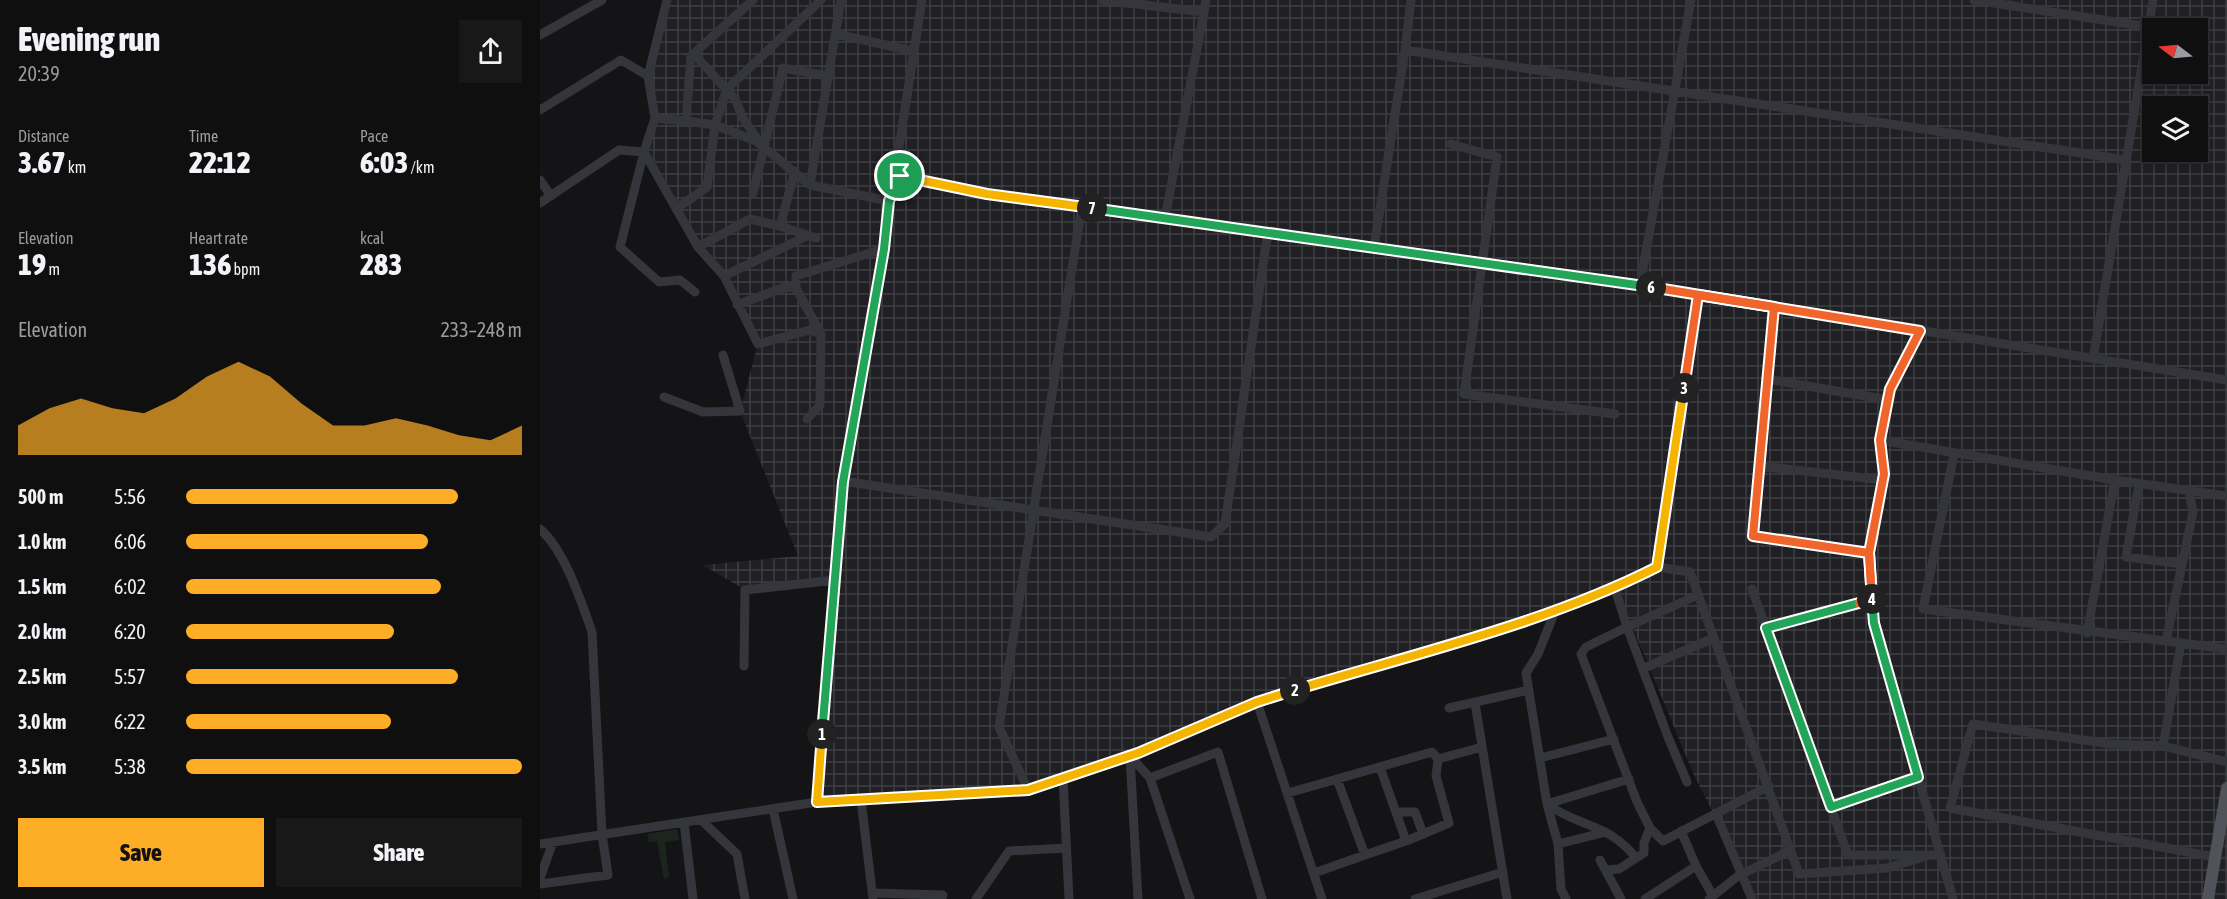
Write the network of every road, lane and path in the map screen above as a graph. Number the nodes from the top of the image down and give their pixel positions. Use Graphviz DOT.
graph roads {
  1 [pos="602,0"];
  2 [pos="667,0"];
  3 [pos="753,0"];
  4 [pos="820,0"];
  5 [pos="841,0"];
  6 [pos="922,0"];
  7 [pos="1102,0"];
  8 [pos="1206,0"];
  9 [pos="1411,0"];
  10 [pos="1690,0"];
  11 [pos="1974,0"];
  12 [pos="2153,0"];
  13 [pos="1204,12"];
  14 [pos="2150,18"];
  15 [pos="2142,26"];
  16 [pos="836,34"];
  17 [pos="540,35"];
  18 [pos="1405,50"];
  19 [pos="914,51"];
  20 [pos="694,54"];
  21 [pos="2142,67"];
  22 [pos="648,76"];
  23 [pos="828,76"];
  24 [pos="727,89"];
  25 [pos="1675,92"];
  26 [pos="540,110"];
  27 [pos="655,118"];
  28 [pos="686,121"];
  29 [pos="715,125"];
  30 [pos="1451,144"];
  31 [pos="763,146"];
  32 [pos="644,152"];
  33 [pos="2126,160"];
  34 [pos="795,171"];
  35 [pos="540,180"];
  36 [pos="810,185"];
  37 [pos="753,193"];
  38 [pos="551,196"];
  39 [pos="889,201"];
  40 [pos="540,203"];
  41 [pos="1082,206"];
  42 [pos="676,209"];
  43 [pos="1165,218"];
  44 [pos="780,226"];
  45 [pos="1268,231"];
  46 [pos="1374,246"];
  47 [pos="698,247"];
  48 [pos="884,249"];
  49 [pos="1483,262"];
  50 [pos="724,276"];
  51 [pos="1640,285"];
  52 [pos="796,288"];
  53 [pos="695,292"];
  54 [pos="1698,295"];
  55 [pos="737,305"];
  56 [pos="1774,307"];
  57 [pos="1920,331"];
  58 [pos="821,334"];
  59 [pos="723,356"];
  60 [pos="2093,359"];
  61 [pos="1767,379"];
  62 [pos="2227,380"];
  63 [pos="664,397"];
  64 [pos="1888,400"];
  65 [pos="1615,414"];
  66 [pos="807,419"];
  67 [pos="1880,440"];
  68 [pos="1953,459"];
  69 [pos="1759,466"];
  70 [pos="1883,480"];
  71 [pos="2115,480"];
  72 [pos="843,482"];
  73 [pos="2139,483"];
  74 [pos="2189,491"];
  75 [pos="2227,496"];
  76 [pos="1033,510"];
  77 [pos="540,529"];
  78 [pos="1869,553"];
  79 [pos="2182,564"];
  80 [pos="1657,567"];
  81 [pos="835,580"];
  82 [pos="1615,589"];
  83 [pos="1752,589"];
  84 [pos="1698,595"];
  85 [pos="1872,600"];
  86 [pos="1555,611"];
  87 [pos="1627,627"];
  88 [pos="1766,628"];
  89 [pos="2087,633"];
  90 [pos="1714,638"];
  91 [pos="2166,641"];
  92 [pos="2181,643"];
  93 [pos="2227,649"];
  94 [pos="744,666"];
  95 [pos="1644,668"];
  96 [pos="1529,690"];
  97 [pos="1257,702"];
  98 [pos="1475,703"];
  99 [pos="1449,708"];
  100 [pos="1614,739"];
  101 [pos="2163,746"];
  102 [pos="1482,747"];
  103 [pos="1130,756"];
  104 [pos="1540,758"];
  105 [pos="1438,759"];
  106 [pos="2227,762"];
  107 [pos="1380,767"];
  108 [pos="1918,777"];
  109 [pos="1063,778"];
  110 [pos="1150,778"];
  111 [pos="1337,779"];
  112 [pos="1629,779"];
  113 [pos="1687,782"];
  114 [pos="1769,786"];
  115 [pos="2227,788"];
  116 [pos="1028,790"];
  117 [pos="1287,793"];
  118 [pos="861,800"];
  119 [pos="817,802"];
  120 [pos="1546,804"];
  121 [pos="1831,807"];
  122 [pos="773,809"];
  123 [pos="1396,812"];
  124 [pos="1716,814"];
  125 [pos="701,819"];
  126 [pos="684,822"];
  127 [pos="1650,828"];
  128 [pos="1681,831"];
  129 [pos="1606,832"];
  130 [pos="602,834"];
  131 [pos="1423,834"];
  132 [pos="1406,841"];
  133 [pos="553,842"];
  134 [pos="540,844"];
  135 [pos="1558,844"];
  136 [pos="1066,848"];
  137 [pos="1791,850"];
  138 [pos="1365,855"];
  139 [pos="1930,855"];
  140 [pos="1941,855"];
  141 [pos="1636,858"];
  142 [pos="2215,858"];
  143 [pos="1600,860"];
  144 [pos="1696,866"];
  145 [pos="1606,870"];
  146 [pos="1503,872"];
  147 [pos="1314,873"];
  148 [pos="1741,874"];
  149 [pos="540,878"];
  150 [pos="540,884"];
  151 [pos="873,896"];
  152 [pos="980,898"];
  153 [pos="1711,898"];
  154 [pos="693,899"];
  155 [pos="745,899"];
  156 [pos="793,899"];
  157 [pos="941,899"];
  158 [pos="1069,899"];
  159 [pos="1138,899"];
  160 [pos="1190,899"];
  161 [pos="1262,899"];
  162 [pos="1322,899"];
  163 [pos="1415,899"];
  164 [pos="1507,899"];
  165 [pos="1566,899"];
  166 [pos="1621,899"];
  167 [pos="1645,899"];
  168 [pos="1752,899"];
  169 [pos="1953,899"];
  170 [pos="2208,899"];
  1 -- 17 [label="street"];
  2 -- 22 [label="street"];
  3 -- 20 [label="street"];
  4 -- 24 [label="street"];
  5 -- 16 [label="street"];
  6 -- 19 [label="street"];
  7 -- 13 [label="street"];
  8 -- 13 [label="street"];
  9 -- 18 [label="street"];
  10 -- 25 [label="street"];
  11 -- 15 [label="street"];
  12 -- 14 [label="street"];
  13 -- 43 [label="street"];
  16 -- 19 [label="street"];
  16 -- 23 [label="street"];
  18 -- 25 [label="street"];
  18 -- 46 [label="street"];
  19 -- 39 [label="street"];
  20 -- 24 [label="street"];
  20 -- 28 [label="street"];
  21 -- 33 [label="street"];
  22 -- 26 [label="street"];
  22 -- 27 [label="street"];
  23 -- 31 [label="street"];
  23 -- 36 [label="street"];
  24 -- 29 [label="street"];
  24 -- 31 [label="street"];
  25 -- 33 [label="street"];
  25 -- 51 [label="street"];
  27 -- 28 [label="street"];
  27 -- 32 [label="street"];
  28 -- 29 [label="street"];
  29 -- 31 [label="street"];
  29 -- 42 [label="street"];
  30 -- 49 [label="street"];
  31 -- 34 [label="street"];
  31 -- 37 [label="street"];
  32 -- 38 [label="street"];
  32 -- 42 [label="street"];
  32 -- 53 [label="street"];
  33 -- 60 [label="street"];
  34 -- 36 [label="street"];
  34 -- 44 [label="street"];
  35 -- 38 [label="street"];
  36 -- 39 [label="street"];
  38 -- 40 [label="street"];
  39 -- 41 [label="street"];
  39 -- 48 [label="street"];
  41 -- 43 [label="street"];
  41 -- 76 [label="street"];
  42 -- 47 [label="street"];
  43 -- 45 [label="street"];
  44 -- 47 [label="street"];
  44 -- 50 [label="street"];
  45 -- 46 [label="street"];
  45 -- 76 [label="street"];
  46 -- 49 [label="street"];
  47 -- 50 [label="street"];
  48 -- 52 [label="street"];
  48 -- 72 [label="street"];
  49 -- 51 [label="street"];
  49 -- 65 [label="street"];
  50 -- 55 [label="street"];
  51 -- 54 [label="street"];
  52 -- 55 [label="street"];
  52 -- 58 [label="street"];
  54 -- 56 [label="street"];
  54 -- 80 [label="street"];
  55 -- 58 [label="street"];
  56 -- 57 [label="street"];
  56 -- 61 [label="street"];
  57 -- 60 [label="street"];
  57 -- 64 [label="street"];
  58 -- 66 [label="street"];
  59 -- 63 [label="street"];
  60 -- 62 [label="street"];
  61 -- 64 [label="street"];
  61 -- 69 [label="street"];
  64 -- 67 [label="street"];
  67 -- 70 [label="street"];
  67 -- 71 [label="street"];
  68 -- 89 [label="street"];
  69 -- 70 [label="street"];
  69 -- 78 [label="street"];
  70 -- 78 [label="street"];
  71 -- 73 [label="street"];
  71 -- 89 [label="street"];
  72 -- 76 [label="street"];
  72 -- 81 [label="street"];
  73 -- 74 [label="street"];
  73 -- 79 [label="street"];
  74 -- 75 [label="street"];
  74 -- 79 [label="street"];
  76 -- 116 [label="street"];
  77 -- 130 [label="street"];
  78 -- 85 [label="street"];
  79 -- 91 [label="street"];
  80 -- 82 [label="street"];
  80 -- 84 [label="street"];
  81 -- 94 [label="street"];
  81 -- 119 [label="street"];
  82 -- 86 [label="street"];
  82 -- 87 [label="street"];
  83 -- 88 [label="street"];
  84 -- 87 [label="street"];
  84 -- 90 [label="street"];
  85 -- 88 [label="street"];
  85 -- 108 [label="street"];
  86 -- 96 [label="street"];
  86 -- 97 [label="street"];
  87 -- 95 [label="street"];
  87 -- 100 [label="street"];
  88 -- 121 [label="street"];
  89 -- 91 [label="street"];
  90 -- 95 [label="street"];
  90 -- 114 [label="street"];
  91 -- 92 [label="street"];
  92 -- 93 [label="street"];
  92 -- 101 [label="street"];
  95 -- 113 [label="street"];
  96 -- 98 [label="street"];
  96 -- 104 [label="street"];
  97 -- 103 [label="street"];
  97 -- 117 [label="street"];
  98 -- 99 [label="street"];
  98 -- 102 [label="street"];
  100 -- 104 [label="street"];
  100 -- 112 [label="street"];
  101 -- 106 [label="street"];
  101 -- 142 [label="street"];
  102 -- 105 [label="street"];
  102 -- 146 [label="street"];
  103 -- 109 [label="street"];
  103 -- 110 [label="street"];
  103 -- 159 [label="street"];
  104 -- 120 [label="street"];
  105 -- 107 [label="street"];
  105 -- 131 [label="street"];
  107 -- 111 [label="street"];
  107 -- 123 [label="street"];
  108 -- 121 [label="street"];
  108 -- 140 [label="street"];
  109 -- 116 [label="street"];
  109 -- 136 [label="street"];
  110 -- 160 [label="street"];
  110 -- 161 [label="street"];
  111 -- 117 [label="street"];
  111 -- 138 [label="street"];
  112 -- 120 [label="street"];
  112 -- 127 [label="street"];
  114 -- 124 [label="street"];
  114 -- 137 [label="street"];
  115 -- 142 [label="main road"];
  116 -- 118 [label="street"];
  117 -- 147 [label="street"];
  118 -- 119 [label="street"];
  118 -- 151 [label="street"];
  119 -- 122 [label="street"];
  120 -- 129 [label="street"];
  120 -- 135 [label="street"];
  121 -- 139 [label="street"];
  122 -- 125 [label="street"];
  122 -- 156 [label="street"];
  123 -- 131 [label="street"];
  123 -- 132 [label="street"];
  124 -- 128 [label="street"];
  124 -- 148 [label="street"];
  125 -- 126 [label="street"];
  125 -- 155 [label="street"];
  126 -- 130 [label="street"];
  126 -- 154 [label="street"];
  127 -- 128 [label="street"];
  127 -- 141 [label="street"];
  128 -- 144 [label="street"];
  129 -- 135 [label="street"];
  129 -- 141 [label="street"];
  130 -- 133 [label="street"];
  130 -- 150 [label="street"];
  131 -- 132 [label="street"];
  132 -- 138 [label="street"];
  133 -- 134 [label="street"];
  133 -- 149 [label="street"];
  135 -- 165 [label="street"];
  136 -- 152 [label="street"];
  136 -- 158 [label="street"];
  137 -- 139 [label="street"];
  137 -- 148 [label="street"];
  138 -- 147 [label="street"];
  139 -- 140 [label="street"];
  140 -- 169 [label="street"];
  141 -- 145 [label="street"];
  142 -- 170 [label="main road"];
  143 -- 145 [label="street"];
  144 -- 153 [label="street"];
  144 -- 167 [label="street"];
  145 -- 166 [label="street"];
  146 -- 163 [label="street"];
  146 -- 164 [label="street"];
  147 -- 162 [label="street"];
  148 -- 153 [label="street"];
  148 -- 168 [label="street"];
  151 -- 157 [label="street"];
}
